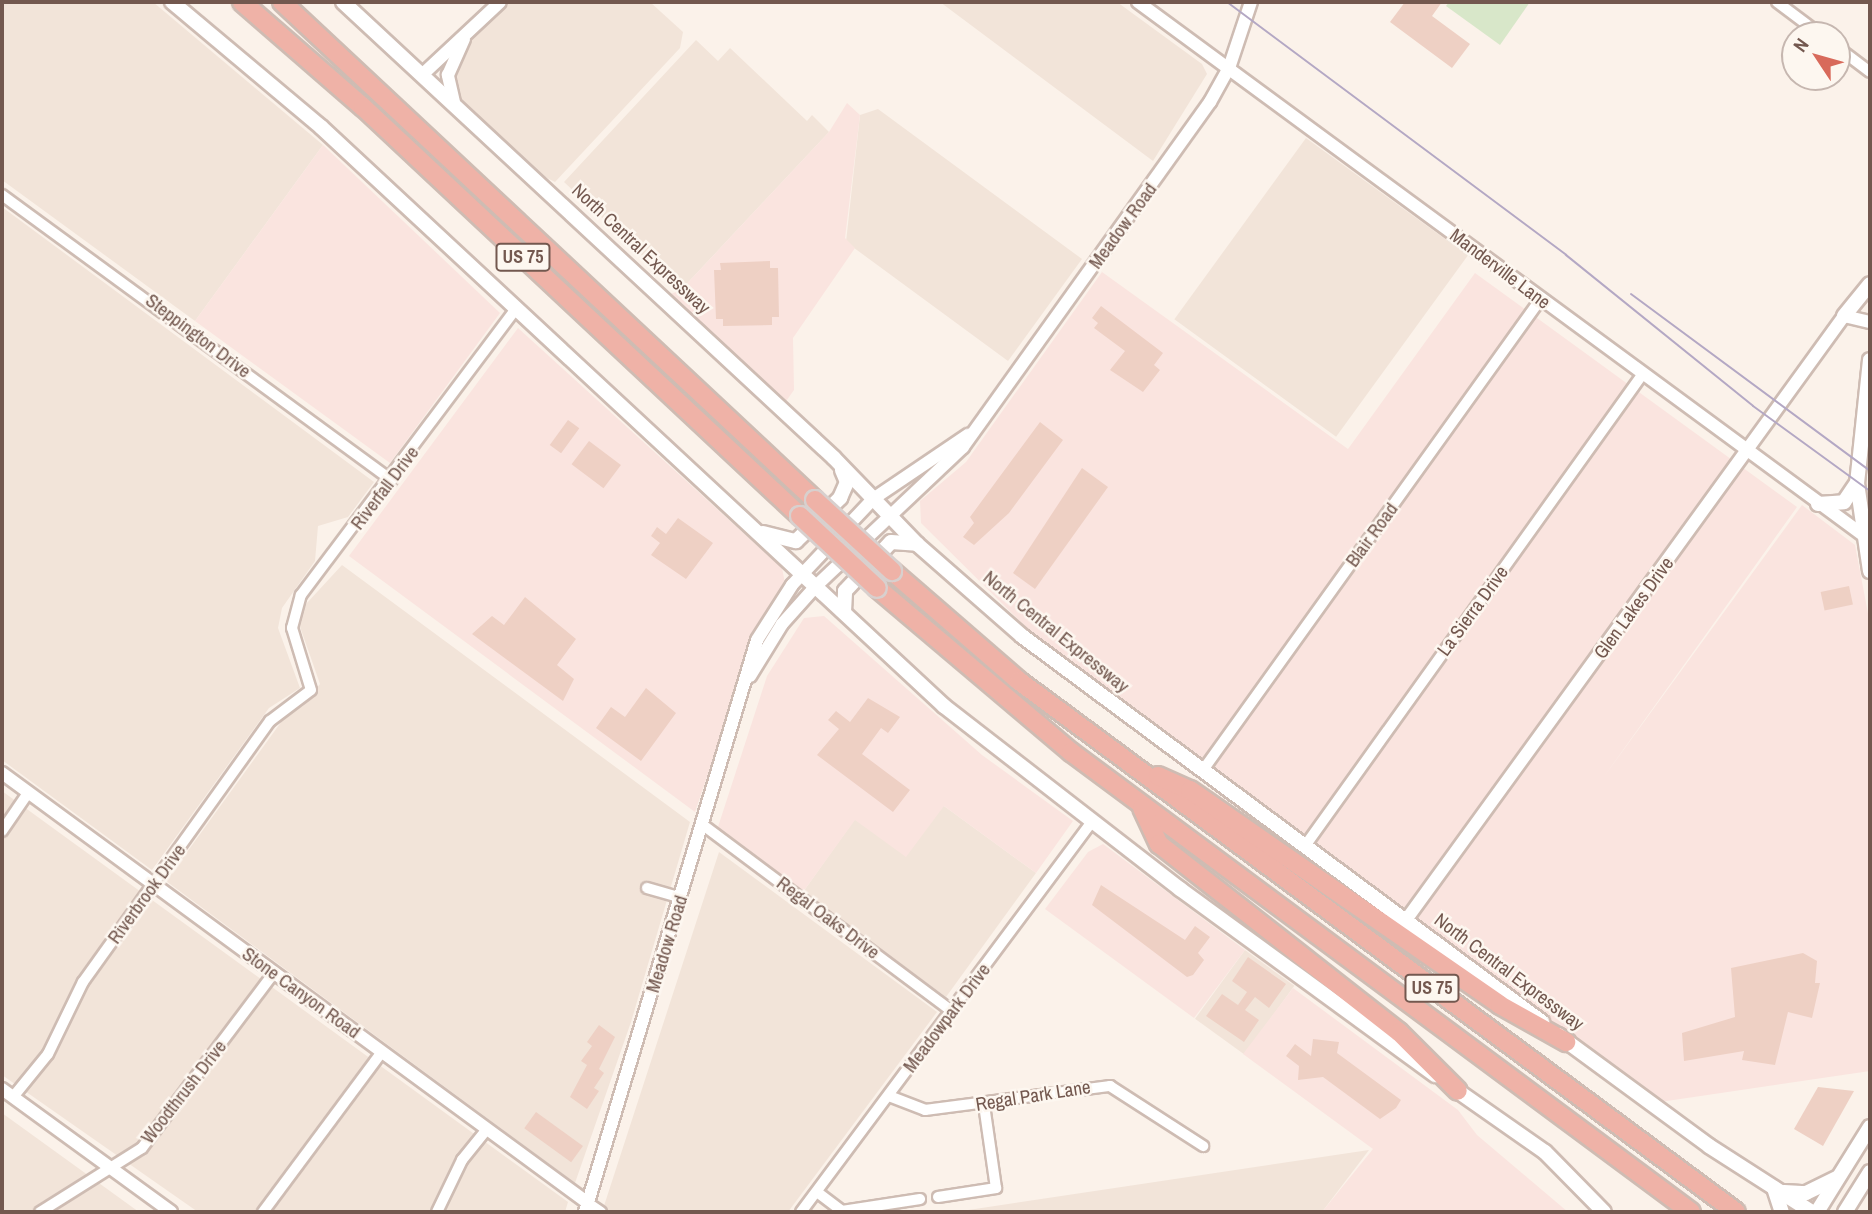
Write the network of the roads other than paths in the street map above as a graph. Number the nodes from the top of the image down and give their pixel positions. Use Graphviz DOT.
graph roads {
  1 [pos="172,2"];
  2 [pos="242,2"];
  3 [pos="282,2"];
  4 [pos="294,2"];
  5 [pos="343,2"];
  6 [pos="499,2"];
  7 [pos="1138,2"];
  8 [pos="1251,2"];
  9 [pos="1777,2"];
  10 [pos="1802,21"];
  11 [pos="464,39"];
  12 [pos="330,42"];
  13 [pos="1851,58"];
  14 [pos="1229,68"];
  15 [pos="1870,72"];
  16 [pos="423,74"];
  17 [pos="454,102"];
  18 [pos="2,195"];
  19 [pos="1870,284"];
  20 [pos="1540,300"];
  21 [pos="516,309"];
  22 [pos="1846,312"];
  23 [pos="1870,322"];
  24 [pos="1870,360"];
  25 [pos="1642,375"];
  26 [pos="968,435"];
  27 [pos="1747,454"];
  28 [pos="834,458"];
  29 [pos="391,480"];
  30 [pos="1857,483"];
  31 [pos="873,499"];
  32 [pos="1818,504"];
  33 [pos="887,514"];
  34 [pos="758,531"];
  35 [pos="1866,538"];
  36 [pos="917,544"];
  37 [pos="1870,571"];
  38 [pos="802,573"];
  39 [pos="816,586"];
  40 [pos="844,612"];
  41 [pos="750,676"];
  42 [pos="295,702"];
  43 [pos="1129,763"];
  44 [pos="1203,770"];
  45 [pos="2,773"];
  46 [pos="28,793"];
  47 [pos="1141,804"];
  48 [pos="1092,822"];
  49 [pos="703,825"];
  50 [pos="2,831"];
  51 [pos="1305,846"];
  52 [pos="153,885"];
  53 [pos="647,888"];
  54 [pos="681,898"];
  55 [pos="1406,920"];
  56 [pos="274,973"];
  57 [pos="952,1011"];
  58 [pos="1566,1042"];
  59 [pos="382,1052"];
  60 [pos="1458,1091"];
  61 [pos="7,1093"];
  62 [pos="890,1096"];
  63 [pos="984,1105"];
  64 [pos="1870,1127"];
  65 [pos="487,1129"];
  66 [pos="1203,1146"];
  67 [pos="110,1168"];
  68 [pos="1844,1174"];
  69 [pos="1868,1176"];
  70 [pos="1777,1189"];
  71 [pos="817,1192"];
  72 [pos="938,1197"];
  73 [pos="920,1199"];
  74 [pos="586,1207"];
  75 [pos="40,1212"];
  76 [pos="171,1212"];
  77 [pos="262,1212"];
  78 [pos="437,1212"];
  79 [pos="601,1212"];
  80 [pos="802,1212"];
  81 [pos="1604,1212"];
  82 [pos="1691,1212"];
  83 [pos="1736,1212"];
  84 [pos="1782,1212"];
  85 [pos="1815,1212"];
  86 [pos="1845,1212"];
  87 [pos="1860,1212"];
  1 -- 21 [label="main road"];
  2 -- 47 [label="highway, US 75, bridge"];
  3 -- 12 [label="highway, US 75"];
  4 -- 12 [label="highway"];
  5 -- 16 [label="main road, North Central Expressway"];
  6 -- 11 [label="street"];
  7 -- 14 [label="street, Manderville Lane"];
  8 -- 14 [label="street, Meadow Road"];
  9 -- 10 [label="street"];
  11 -- 16 [label="street"];
  11 -- 17 [label="street"];
  12 -- 43 [label="highway, US 75, bridge"];
  13 -- 15 [label="street"];
  14 -- 20 [label="street, Manderville Lane"];
  14 -- 26 [label="street, Meadow Road"];
  16 -- 17 [label="main road, North Central Expressway"];
  17 -- 28 [label="main road, North Central Expressway"];
  18 -- 29 [label="street, Steppington Drive"];
  19 -- 22 [label="main road"];
  20 -- 25 [label="street, Manderville Lane"];
  20 -- 44 [label="street, Blair Road"];
  21 -- 29 [label="street, Riverfall Drive"];
  21 -- 34 [label="main road"];
  22 -- 23 [label="street"];
  22 -- 27 [label="street, Glen Lakes Drive"];
  24 -- 30 [label="main road"];
  25 -- 27 [label="street, Manderville Lane"];
  25 -- 51 [label="street, La Sierra Drive"];
  26 -- 31 [label="street, Meadow Road"];
  26 -- 33 [label="street, Meadow Road"];
  27 -- 32 [label="street, Manderville Lane"];
  27 -- 55 [label="street, Glen Lakes Drive"];
  28 -- 31 [label="main road, North Central Expressway"];
  28 -- 34 [label="main road"];
  29 -- 42 [label="street, Riverfall Drive"];
  30 -- 32 [label="main road"];
  30 -- 35 [label="main road"];
  31 -- 33 [label="main road, North Central Expressway"];
  31 -- 38 [label="street, Meadow Road"];
  32 -- 35 [label="street, Manderville Lane"];
  33 -- 36 [label="main road, North Central Expressway"];
  33 -- 39 [label="street, Meadow Road"];
  34 -- 38 [label="main road"];
  35 -- 37 [label="main road"];
  36 -- 40 [label="main road"];
  36 -- 44 [label="main road, North Central Expressway"];
  38 -- 39 [label="main road"];
  38 -- 41 [label="street, Meadow Road"];
  39 -- 40 [label="main road"];
  39 -- 41 [label="street, Meadow Road"];
  40 -- 48 [label="main road"];
  41 -- 49 [label="street, Meadow Road"];
  42 -- 52 [label="street, Riverbrook Drive"];
  43 -- 58 [label="highway"];
  43 -- 83 [label="highway, US 75"];
  44 -- 51 [label="main road, North Central Expressway"];
  45 -- 46 [label="street, Stone Canyon Road"];
  46 -- 50 [label="street"];
  46 -- 52 [label="street, Stone Canyon Road"];
  47 -- 60 [label="highway"];
  47 -- 82 [label="highway, US 75"];
  48 -- 57 [label="street, Meadowpark Drive"];
  48 -- 60 [label="main road"];
  49 -- 54 [label="street, Meadow Road"];
  49 -- 57 [label="street, Regal Oaks Drive"];
  51 -- 55 [label="main road, North Central Expressway"];
  52 -- 56 [label="street, Stone Canyon Road"];
  52 -- 61 [label="street, Riverbrook Drive"];
  53 -- 54 [label="street"];
  54 -- 74 [label="street, Meadow Road"];
  55 -- 58 [label="main road, North Central Expressway"];
  56 -- 59 [label="street, Stone Canyon Road"];
  56 -- 67 [label="street, Woodthrush Drive"];
  57 -- 62 [label="street, Meadowpark Drive"];
  58 -- 70 [label="main road, North Central Expressway"];
  59 -- 65 [label="street, Stone Canyon Road"];
  59 -- 77 [label="street"];
  60 -- 81 [label="main road"];
  61 -- 67 [label="street"];
  62 -- 63 [label="street, Regal Park Lane"];
  62 -- 71 [label="street, Meadowpark Drive"];
  63 -- 66 [label="street, Regal Park Lane"];
  63 -- 72 [label="street"];
  64 -- 68 [label="main road"];
  65 -- 74 [label="street, Stone Canyon Road"];
  65 -- 78 [label="street"];
  67 -- 75 [label="street, Woodthrush Drive"];
  67 -- 76 [label="street"];
  68 -- 70 [label="main road"];
  68 -- 85 [label="main road"];
  69 -- 86 [label="main road"];
  69 -- 87 [label="main road"];
  70 -- 84 [label="main road"];
  70 -- 85 [label="main road, North Central Expressway"];
  71 -- 73 [label="street"];
  71 -- 80 [label="street, Meadowpark Drive"];
  74 -- 79 [label="street, Stone Canyon Road"];
}
